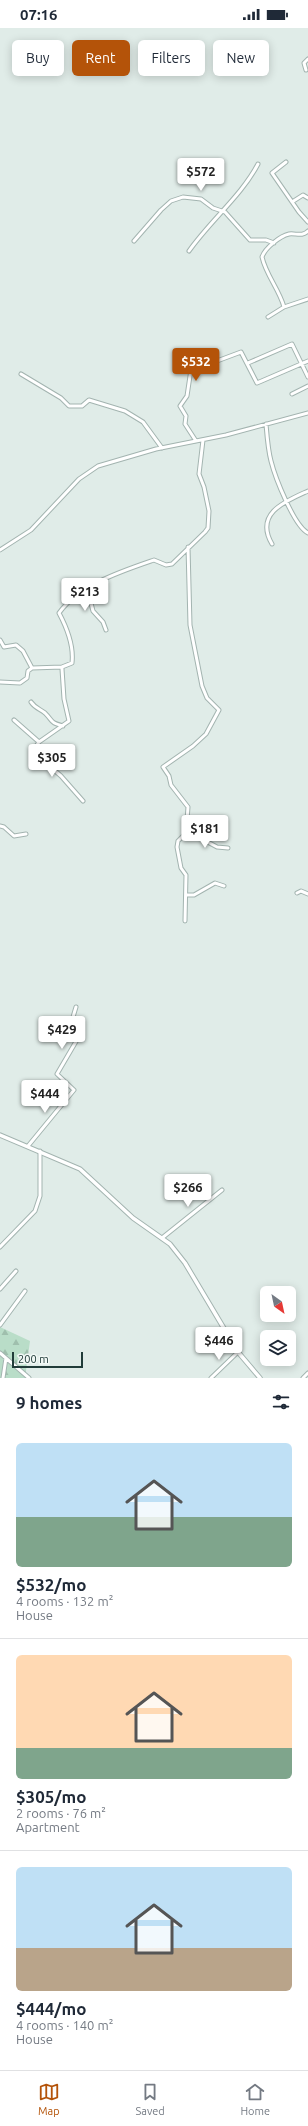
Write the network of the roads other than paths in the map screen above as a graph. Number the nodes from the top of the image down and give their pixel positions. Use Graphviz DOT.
graph roads {
  1 [pos="308,59"];
  2 [pos="306,70"];
  3 [pos="286,162"];
  4 [pos="258,164"];
  5 [pos="308,198"];
  6 [pos="292,202"];
  7 [pos="222,210"];
  8 [pos="308,222"];
  9 [pos="308,231"];
  10 [pos="134,241"];
  11 [pos="274,243"];
  12 [pos="189,251"];
  13 [pos="308,299"];
  14 [pos="284,307"];
  15 [pos="268,317"];
  16 [pos="308,361"];
  17 [pos="248,363"];
  18 [pos="302,364"];
  19 [pos="21,374"];
  20 [pos="308,377"];
  21 [pos="308,386"];
  22 [pos="292,394"];
  23 [pos="308,413"];
  24 [pos="266,424"];
  25 [pos="203,440"];
  26 [pos="196,442"];
  27 [pos="162,448"];
  28 [pos="308,491"];
  29 [pos="287,499"];
  30 [pos="308,533"];
  31 [pos="272,544"];
  32 [pos="188,547"];
  33 [pos="0,550"];
  34 [pos="87,588"];
  35 [pos="106,630"];
  36 [pos="0,640"];
  37 [pos="62,667"];
  38 [pos="32,668"];
  39 [pos="0,682"];
  40 [pos="31,702"];
  41 [pos="14,720"];
  42 [pos="63,726"];
  43 [pos="39,742"];
  44 [pos="83,801"];
  45 [pos="0,826"];
  46 [pos="187,831"];
  47 [pos="26,834"];
  48 [pos="228,848"];
  49 [pos="224,886"];
  50 [pos="296,893"];
  51 [pos="308,894"];
  52 [pos="186,895"];
  53 [pos="185,921"];
  54 [pos="76,1008"];
  55 [pos="0,1135"];
  56 [pos="28,1146"];
  57 [pos="40,1151"];
  58 [pos="222,1190"];
  59 [pos="162,1238"];
  60 [pos="0,1247"];
  61 [pos="16,1270"];
  62 [pos="0,1289"];
  63 [pos="25,1291"];
  64 [pos="0,1325"];
  65 [pos="238,1352"];
  66 [pos="0,1353"];
  67 [pos="6,1358"];
  68 [pos="308,1373"];
  69 [pos="3,1378"];
  70 [pos="29,1378"];
  71 [pos="211,1378"];
  72 [pos="260,1378"];
  73 [pos="303,1378"];
  1 -- 2 [label="street"];
  3 -- 6 [label="street"];
  4 -- 7 [label="street"];
  5 -- 6 [label="street"];
  6 -- 8 [label="street"];
  7 -- 10 [label="street"];
  7 -- 11 [label="street"];
  7 -- 12 [label="street"];
  9 -- 11 [label="street"];
  11 -- 14 [label="street"];
  13 -- 14 [label="street"];
  14 -- 15 [label="street"];
  16 -- 18 [label="street"];
  17 -- 18 [label="street"];
  17 -- 18 [label="street"];
  17 -- 26 [label="street"];
  18 -- 20 [label="street"];
  19 -- 27 [label="street"];
  21 -- 22 [label="street"];
  23 -- 24 [label="street"];
  24 -- 25 [label="street"];
  24 -- 29 [label="street"];
  25 -- 26 [label="street"];
  25 -- 32 [label="street"];
  26 -- 27 [label="street"];
  27 -- 33 [label="street"];
  28 -- 29 [label="street"];
  29 -- 30 [label="street"];
  29 -- 31 [label="street"];
  32 -- 34 [label="street"];
  32 -- 46 [label="street"];
  34 -- 35 [label="street"];
  34 -- 37 [label="street"];
  36 -- 38 [label="street"];
  37 -- 38 [label="street"];
  37 -- 42 [label="street"];
  38 -- 39 [label="street"];
  40 -- 42 [label="street"];
  41 -- 43 [label="street"];
  42 -- 43 [label="street"];
  43 -- 44 [label="street"];
  45 -- 47 [label="street"];
  46 -- 48 [label="street"];
  46 -- 52 [label="street"];
  49 -- 52 [label="street"];
  50 -- 51 [label="street"];
  52 -- 53 [label="street"];
  54 -- 56 [label="street"];
  55 -- 56 [label="street"];
  56 -- 57 [label="street"];
  57 -- 59 [label="street"];
  57 -- 60 [label="street"];
  58 -- 59 [label="street"];
  59 -- 65 [label="street"];
  61 -- 62 [label="street"];
  63 -- 64 [label="street"];
  65 -- 71 [label="street"];
  65 -- 72 [label="street"];
  66 -- 67 [label="street"];
  67 -- 69 [label="street"];
  67 -- 70 [label="street"];
  68 -- 73 [label="street"];
}
